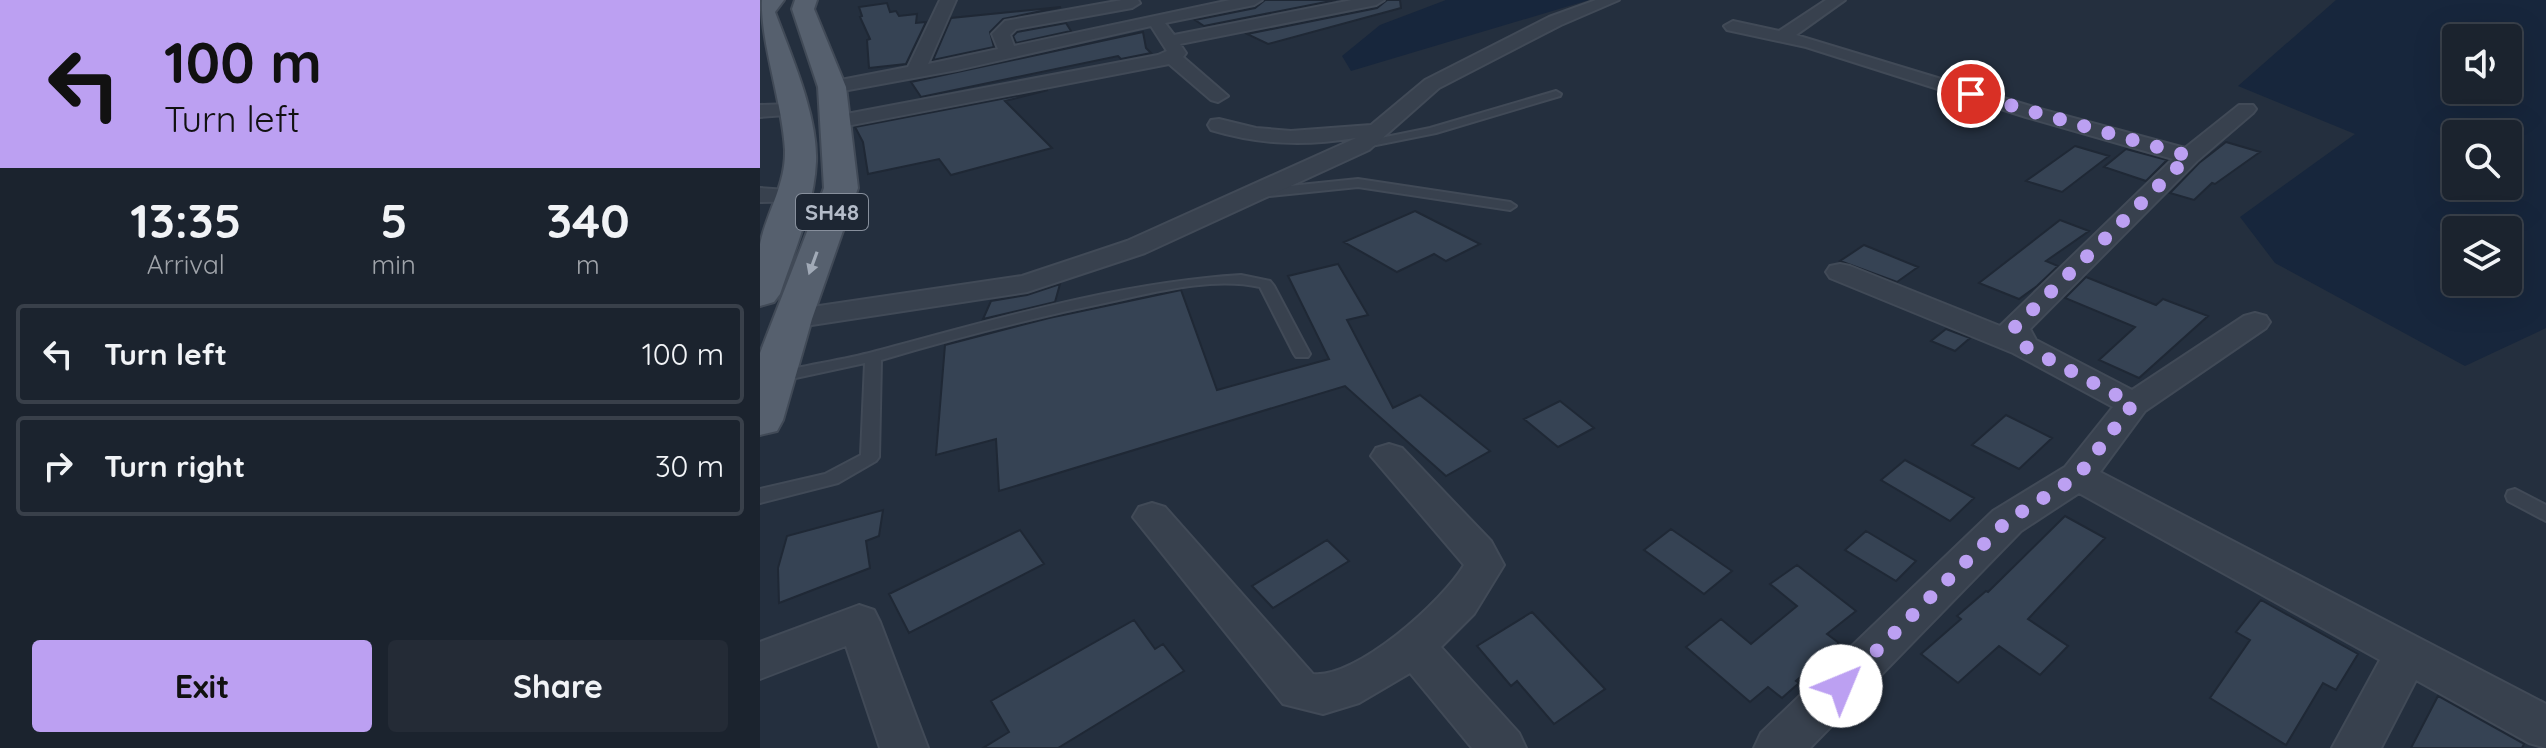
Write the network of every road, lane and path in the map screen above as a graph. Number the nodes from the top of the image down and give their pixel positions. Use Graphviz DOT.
graph roads {
  1 [pos="806,0"];
  2 [pos="948,0"];
  3 [pos="1254,0"];
  4 [pos="1376,0"];
  5 [pos="1611,0"];
  6 [pos="1837,0"];
  7 [pos="1130,2"];
  8 [pos="1155,20"];
  9 [pos="766,22"];
  10 [pos="1733,26"];
  11 [pos="1781,37"];
  12 [pos="1171,49"];
  13 [pos="1008,53"];
  14 [pos="915,72"];
  15 [pos="832,87"];
  16 [pos="1556,94"];
  17 [pos="1218,96"];
  18 [pos="2246,109"];
  19 [pos="792,110"];
  20 [pos="760,111"];
  21 [pos="836,122"];
  22 [pos="1219,125"];
  23 [pos="1370,137"];
  24 [pos="2189,156"];
  25 [pos="1254,194"];
  26 [pos="776,196"];
  27 [pos="1510,206"];
  28 [pos="1840,272"];
  29 [pos="760,294"];
  30 [pos="792,319"];
  31 [pos="2255,322"];
  32 [pos="2024,346"];
  33 [pos="1302,354"];
  34 [pos="873,357"];
  35 [pos="773,378"];
  36 [pos="2133,404"];
  37 [pos="760,420"];
  38 [pos="1389,456"];
  39 [pos="2078,476"];
  40 [pos="760,496"];
  41 [pos="2515,496"];
  42 [pos="2546,514"];
  43 [pos="1152,517"];
  44 [pos="1414,647"];
  45 [pos="2406,655"];
  46 [pos="760,661"];
  47 [pos="2546,728"];
  48 [pos="904,748"];
  49 [pos="1502,748"];
  50 [pos="1778,748"];
  51 [pos="2356,748"];
  1 -- 15 [label="main road, SH48"];
  2 -- 14 [label="street"];
  3 -- 8 [label="street"];
  4 -- 12 [label="street"];
  5 -- 23 [label="street"];
  6 -- 11 [label="street"];
  7 -- 8 [label="street"];
  7 -- 13 [label="street"];
  8 -- 12 [label="street"];
  8 -- 13 [label="street"];
  9 -- 19 [label="main road, SH48"];
  10 -- 11 [label="street"];
  11 -- 24 [label="street"];
  12 -- 17 [label="street"];
  12 -- 21 [label="street"];
  13 -- 14 [label="street"];
  14 -- 15 [label="street"];
  15 -- 21 [label="main road, SH48"];
  16 -- 23 [label="lane"];
  18 -- 24 [label="street"];
  19 -- 20 [label="street"];
  19 -- 26 [label="main road, SH48"];
  21 -- 30 [label="main road, SH48, one-way"];
  22 -- 23 [label="street"];
  23 -- 25 [label="street"];
  24 -- 32 [label="street"];
  25 -- 27 [label="lane"];
  25 -- 30 [label="street"];
  26 -- 29 [label="main road, SH48"];
  28 -- 32 [label="street"];
  30 -- 35 [label="main road, SH48"];
  31 -- 36 [label="street"];
  32 -- 36 [label="street"];
  33 -- 34 [label="lane"];
  34 -- 35 [label="lane"];
  34 -- 40 [label="lane"];
  35 -- 37 [label="main road, SH48"];
  36 -- 39 [label="street"];
  38 -- 44 [label="street"];
  39 -- 45 [label="street"];
  39 -- 50 [label="street"];
  41 -- 42 [label="lane"];
  43 -- 44 [label="street"];
  44 -- 49 [label="street"];
  45 -- 47 [label="street"];
  45 -- 51 [label="street"];
  46 -- 48 [label="street"];
}
